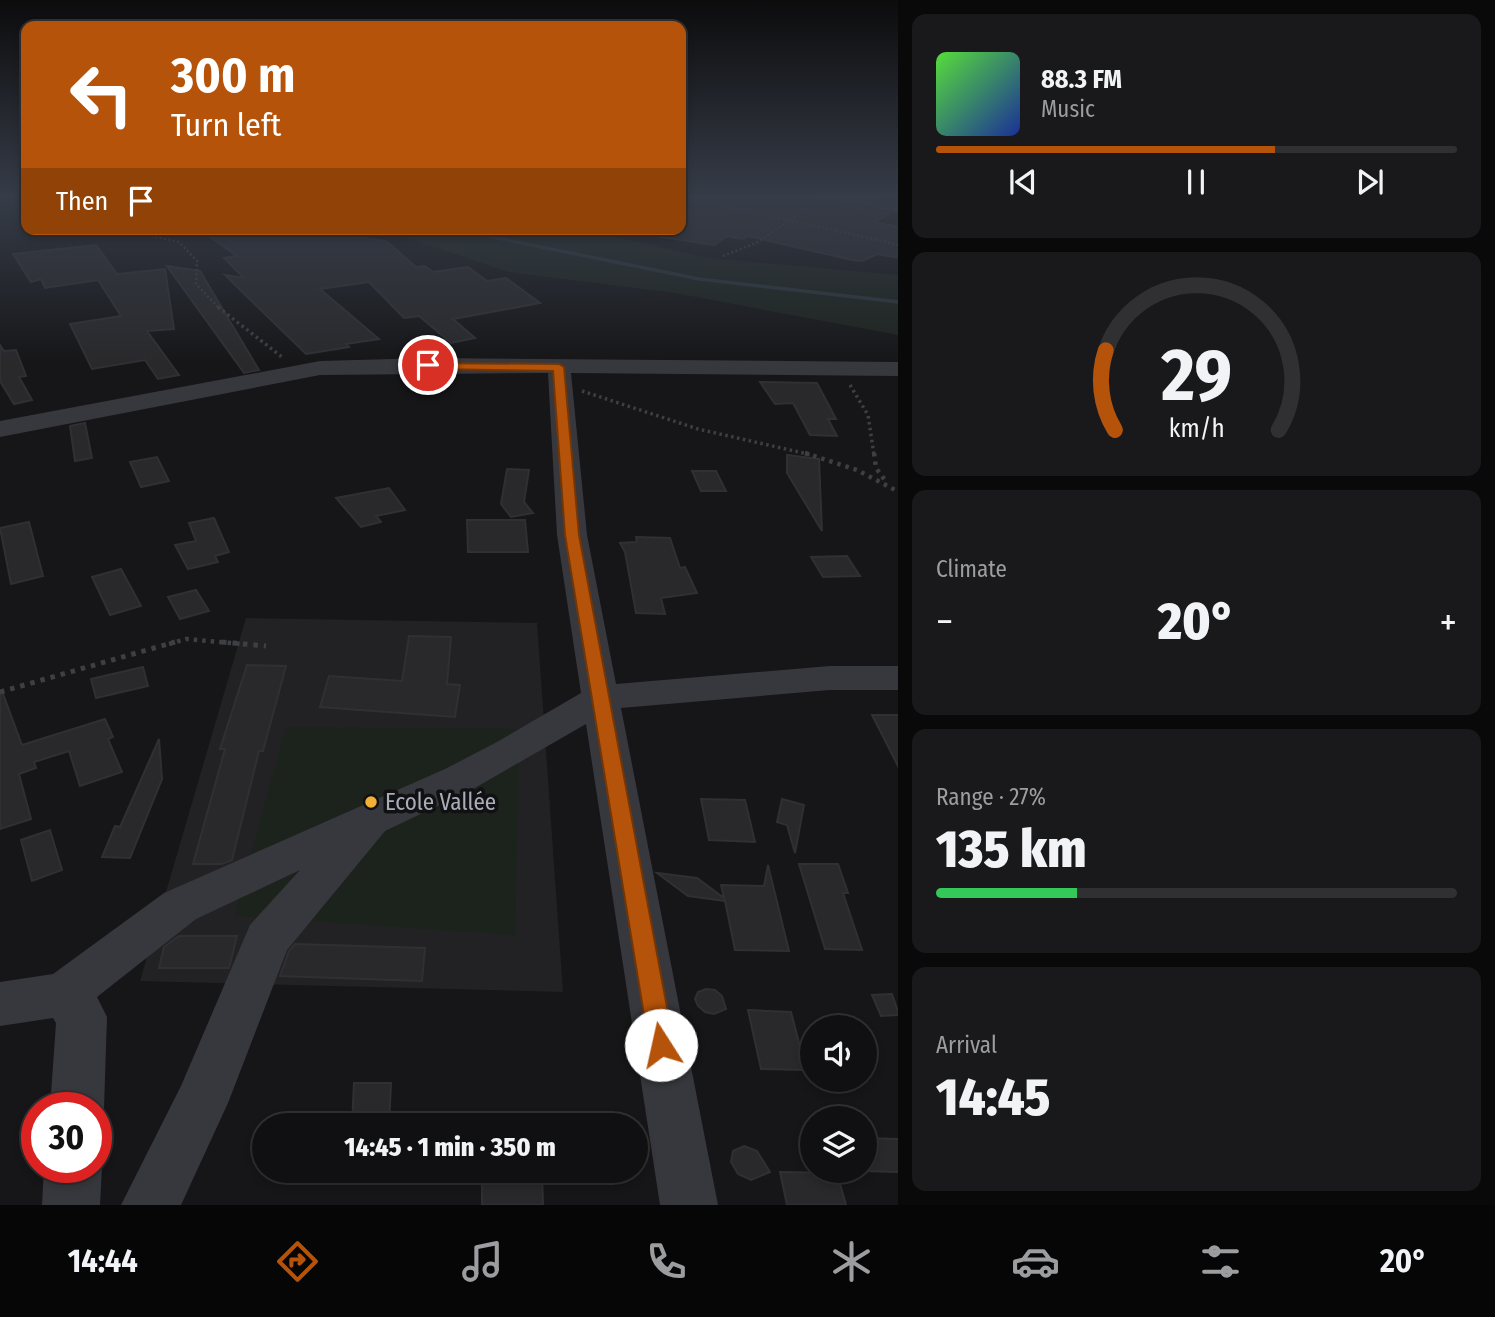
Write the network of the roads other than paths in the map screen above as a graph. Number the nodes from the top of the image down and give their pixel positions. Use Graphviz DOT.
graph roads {
  1 [pos="898,369"];
  2 [pos="560,376"];
  3 [pos="0,429"];
  4 [pos="898,678"];
  5 [pos="601,698"];
  6 [pos="374,818"];
  7 [pos="64,993"];
  8 [pos="0,1004"];
  9 [pos="78,1092"];
  10 [pos="72,1183"];
  11 [pos="71,1205"];
  12 [pos="150,1205"];
  13 [pos="689,1205"];
  1 -- 2 [label="street"];
  2 -- 3 [label="street"];
  2 -- 5 [label="street"];
  4 -- 5 [label="street"];
  5 -- 6 [label="street"];
  5 -- 13 [label="street"];
  6 -- 7 [label="street"];
  6 -- 12 [label="street"];
  7 -- 8 [label="street"];
  7 -- 9 [label="street"];
  10 -- 11 [label="street"];
}
